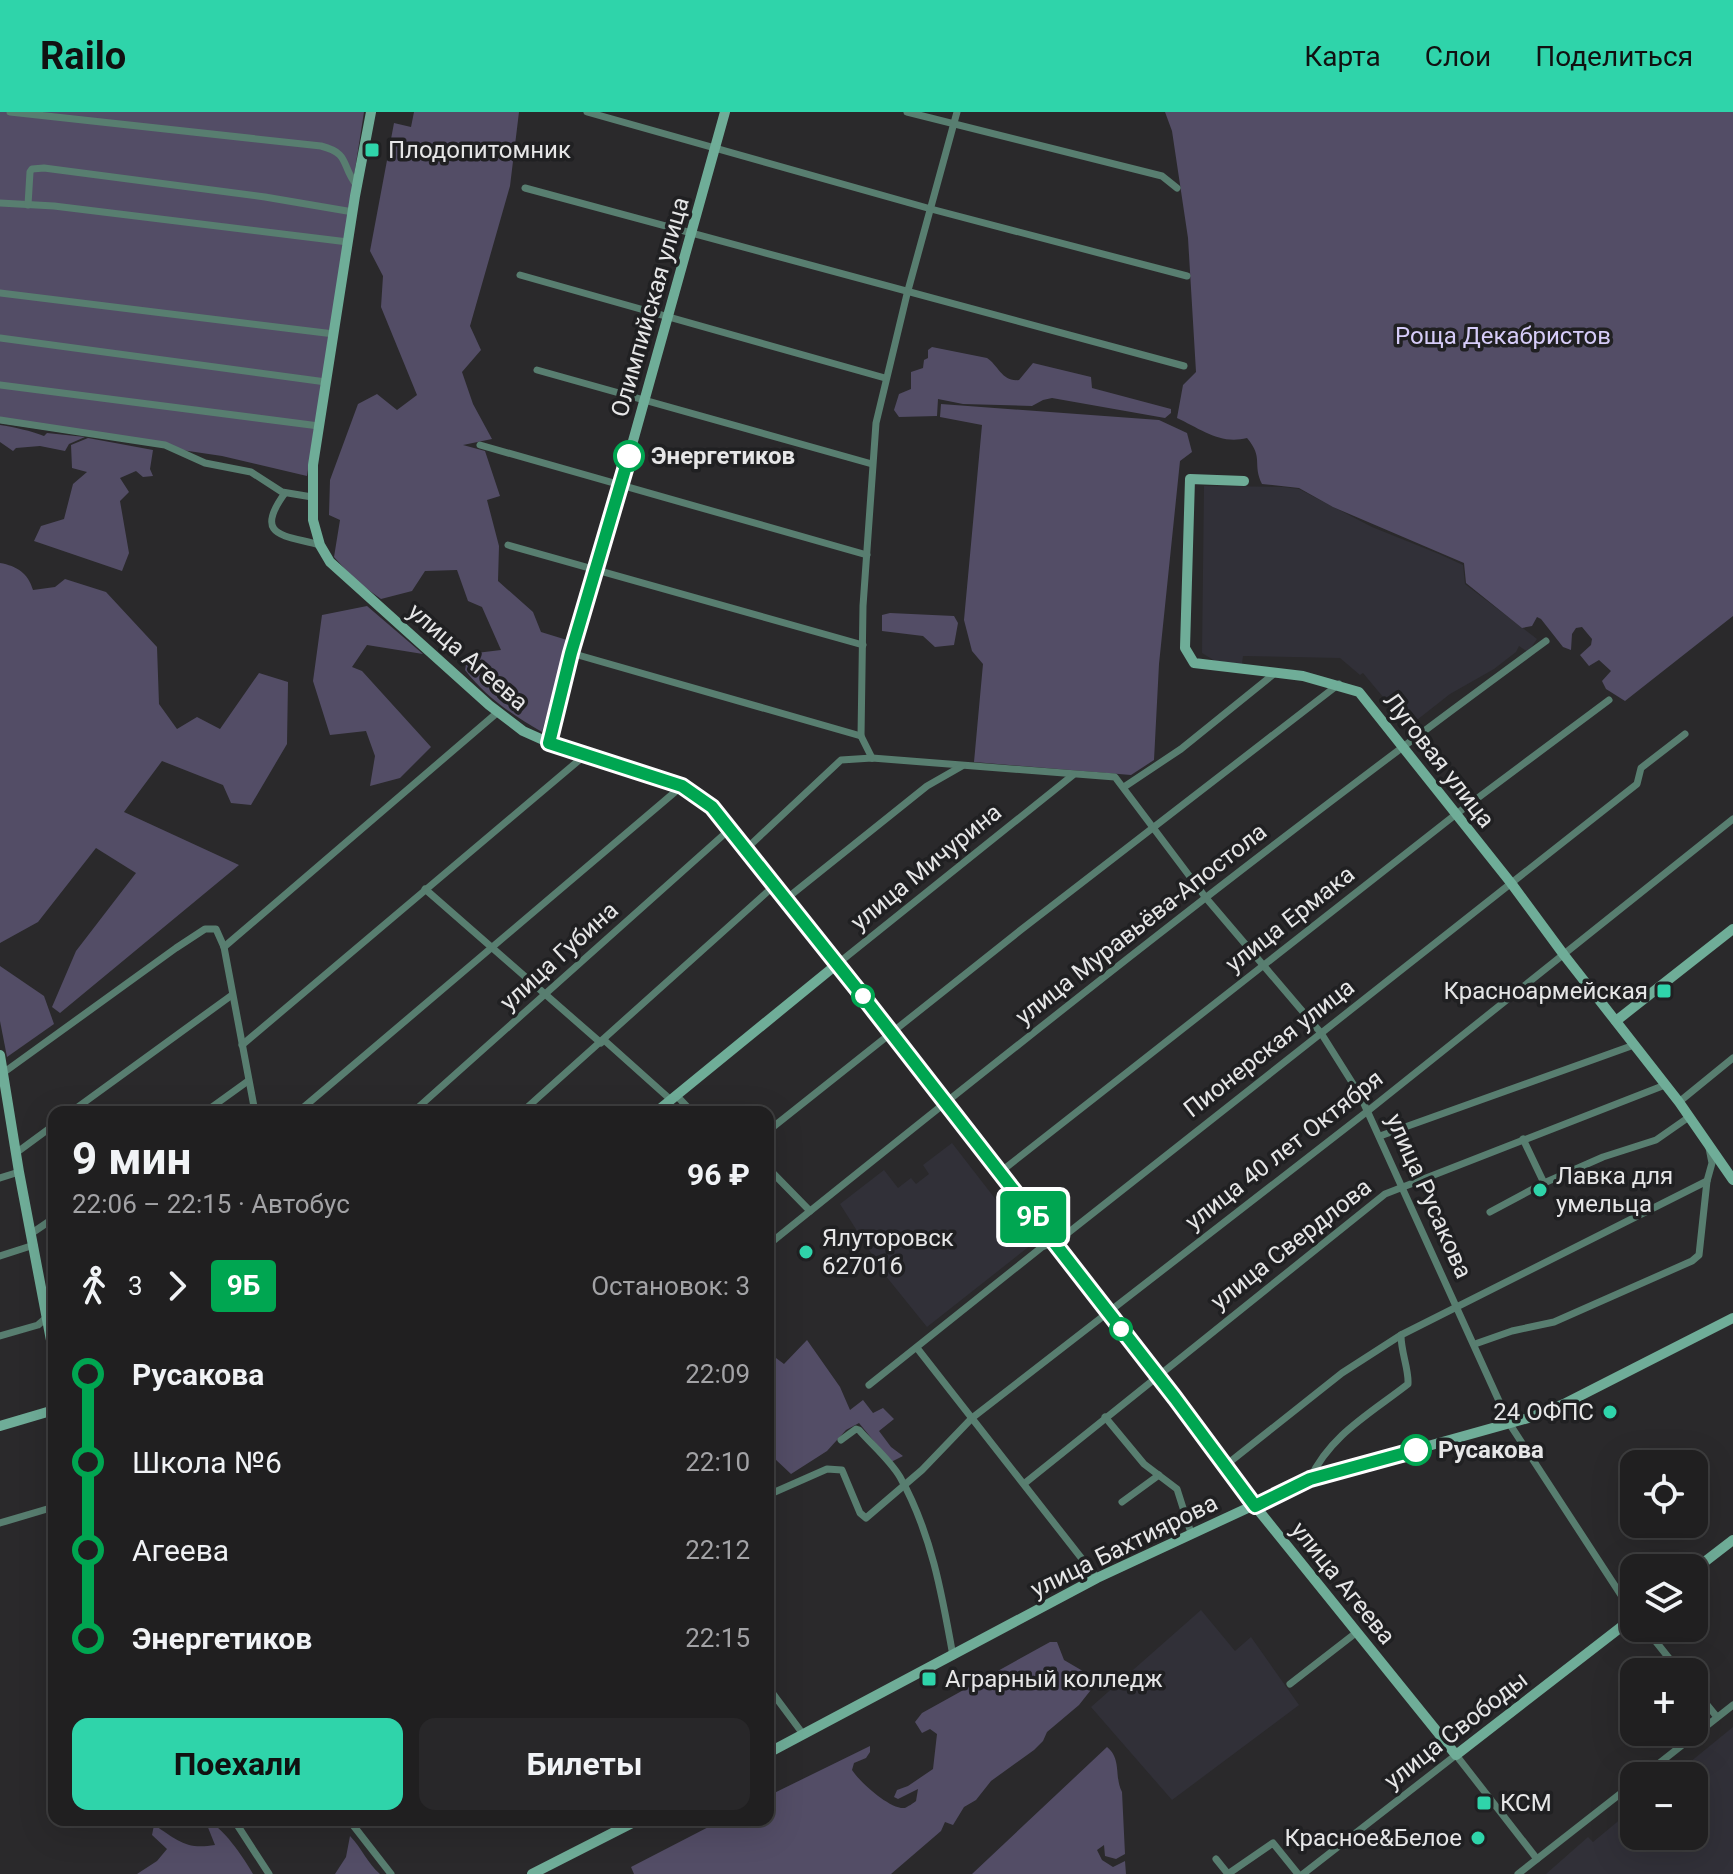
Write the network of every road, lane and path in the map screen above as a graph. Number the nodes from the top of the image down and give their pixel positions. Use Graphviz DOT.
graph roads {
  1 [pos="10,112"];
  2 [pos="371,112"];
  3 [pos="587,112"];
  4 [pos="725,112"];
  5 [pos="907,112"];
  6 [pos="957,112"];
  7 [pos="954,124"];
  8 [pos="715,148"];
  9 [pos="357,186"];
  10 [pos="525,188"];
  11 [pos="1177,188"];
  12 [pos="0,203"];
  13 [pos="28,205"];
  14 [pos="931,209"];
  15 [pos="353,212"];
  16 [pos="693,232"];
  17 [pos="348,242"];
  18 [pos="520,275"];
  19 [pos="1187,276"];
  20 [pos="0,293"];
  21 [pos="907,294"];
  22 [pos="667,318"];
  23 [pos="334,334"];
  24 [pos="0,338"];
  25 [pos="1184,366"];
  26 [pos="537,370"];
  27 [pos="885,378"];
  28 [pos="326,382"];
  29 [pos="0,385"];
  30 [pos="644,400"];
  31 [pos="0,420"];
  32 [pos="319,426"];
  33 [pos="480,445"];
  34 [pos="872,464"];
  35 [pos="1244,481"];
  36 [pos="621,484"];
  37 [pos="285,493"];
  38 [pos="312,497"];
  39 [pos="320,545"];
  40 [pos="508,545"];
  41 [pos="867,555"];
  42 [pos="596,569"];
  43 [pos="1546,641"];
  44 [pos="863,645"];
  45 [pos="571,653"];
  46 [pos="1275,673"];
  47 [pos="1339,684"];
  48 [pos="1609,700"];
  49 [pos="498,712"];
  50 [pos="1685,734"];
  51 [pos="861,736"];
  52 [pos="549,743"];
  53 [pos="1401,747"];
  54 [pos="584,756"];
  55 [pos="872,758"];
  56 [pos="963,766"];
  57 [pos="1073,775"];
  58 [pos="682,786"];
  59 [pos="1124,787"];
  60 [pos="1455,815"];
  61 [pos="1733,819"];
  62 [pos="730,829"];
  63 [pos="1154,830"];
  64 [pos="746,849"];
  65 [pos="1511,883"];
  66 [pos="775,885"];
  67 [pos="425,889"];
  68 [pos="1206,898"];
  69 [pos="786,899"];
  70 [pos="1733,929"];
  71 [pos="224,947"];
  72 [pos="492,949"];
  73 [pos="1564,955"];
  74 [pos="836,965"];
  75 [pos="1263,965"];
  76 [pos="232,995"];
  77 [pos="546,995"];
  78 [pos="1616,1021"];
  79 [pos="891,1033"];
  80 [pos="1321,1033"];
  81 [pos="602,1041"];
  82 [pos="242,1045"];
  83 [pos="1634,1045"];
  84 [pos="0,1055"];
  85 [pos="1733,1058"];
  86 [pos="3,1073"];
  87 [pos="248,1081"];
  88 [pos="1665,1085"];
  89 [pos="673,1098"];
  90 [pos="1679,1102"];
  91 [pos="4,1103"];
  92 [pos="945,1103"];
  93 [pos="79,1106"];
  94 [pos="213,1106"];
  95 [pos="254,1106"];
  96 [pos="305,1106"];
  97 [pos="420,1106"];
  98 [pos="529,1106"];
  99 [pos="663,1106"];
  100 [pos="684,1106"];
  101 [pos="1369,1110"];
  102 [pos="1689,1117"];
  103 [pos="774,1126"];
  104 [pos="48,1129"];
  105 [pos="1380,1136"];
  106 [pos="1523,1139"];
  107 [pos="1708,1143"];
  108 [pos="16,1153"];
  109 [pos="19,1172"];
  110 [pos="999,1173"];
  111 [pos="774,1174"];
  112 [pos="0,1178"];
  113 [pos="1733,1178"];
  114 [pos="1707,1181"];
  115 [pos="1544,1183"];
  116 [pos="1403,1185"];
  117 [pos="810,1211"];
  118 [pos="1490,1212"];
  119 [pos="48,1222"];
  120 [pos="32,1233"];
  121 [pos="774,1240"];
  122 [pos="1051,1241"];
  123 [pos="34,1245"];
  124 [pos="0,1256"];
  125 [pos="48,1305"];
  126 [pos="1457,1307"];
  127 [pos="1108,1312"];
  128 [pos="48,1316"];
  129 [pos="1733,1318"];
  130 [pos="1401,1335"];
  131 [pos="0,1336"];
  132 [pos="1475,1344"];
  133 [pos="917,1348"];
  134 [pos="1157,1376"];
  135 [pos="869,1385"];
  136 [pos="48,1412"];
  137 [pos="1105,1417"];
  138 [pos="972,1418"];
  139 [pos="1509,1423"];
  140 [pos="0,1426"];
  141 [pos="841,1440"];
  142 [pos="1226,1465"];
  143 [pos="1159,1475"];
  144 [pos="1310,1479"];
  145 [pos="1025,1483"];
  146 [pos="903,1486"];
  147 [pos="774,1492"];
  148 [pos="1122,1502"];
  149 [pos="1255,1506"];
  150 [pos="48,1509"];
  151 [pos="0,1523"];
  152 [pos="1191,1533"];
  153 [pos="1733,1540"];
  154 [pos="1708,1559"];
  155 [pos="1097,1578"];
  156 [pos="1620,1594"];
  157 [pos="1620,1627"];
  158 [pos="1357,1632"];
  159 [pos="1656,1642"];
  160 [pos="953,1656"];
  161 [pos="1669,1658"];
  162 [pos="1290,1684"];
  163 [pos="774,1695"];
  164 [pos="1733,1705"];
  165 [pos="1708,1706"];
  166 [pos="1717,1717"];
  167 [pos="803,1734"];
  168 [pos="774,1750"];
  169 [pos="1456,1755"];
  170 [pos="1661,1762"];
  171 [pos="1620,1794"];
  172 [pos="238,1826"];
  173 [pos="354,1826"];
  174 [pos="626,1826"];
  175 [pos="1216,1859"];
  176 [pos="1537,1859"];
  177 [pos="269,1874"];
  178 [pos="391,1874"];
  179 [pos="534,1874"];
  180 [pos="1228,1874"];
  181 [pos="1301,1874"];
  182 [pos="1518,1874"];
  1 -- 9 [label="street"];
  2 -- 9 [label="street, улица Агеева"];
  3 -- 8 [label="street"];
  4 -- 8 [label="street, Олимпийская улица"];
  5 -- 7 [label="street"];
  6 -- 7 [label="street"];
  7 -- 11 [label="street"];
  7 -- 14 [label="street"];
  8 -- 14 [label="street"];
  8 -- 16 [label="street, Олимпийская улица"];
  9 -- 15 [label="street, улица Агеева"];
  10 -- 16 [label="street"];
  12 -- 13 [label="street"];
  13 -- 15 [label="street"];
  13 -- 17 [label="street"];
  14 -- 19 [label="street"];
  14 -- 21 [label="street"];
  15 -- 17 [label="street, улица Агеева"];
  16 -- 21 [label="street"];
  16 -- 22 [label="street, Олимпийская улица"];
  17 -- 23 [label="street, улица Агеева"];
  18 -- 22 [label="street"];
  20 -- 23 [label="street"];
  21 -- 25 [label="street"];
  21 -- 27 [label="street"];
  22 -- 27 [label="street"];
  22 -- 30 [label="street, Олимпийская улица"];
  23 -- 28 [label="street, улица Агеева"];
  24 -- 28 [label="street"];
  26 -- 30 [label="street"];
  27 -- 34 [label="street"];
  28 -- 32 [label="street, улица Агеева"];
  29 -- 32 [label="street"];
  30 -- 34 [label="street"];
  30 -- 36 [label="street, Олимпийская улица"];
  31 -- 37 [label="street"];
  32 -- 38 [label="street, улица Агеева"];
  33 -- 36 [label="street"];
  34 -- 41 [label="street"];
  35 -- 46 [label="street, Луговая улица"];
  36 -- 41 [label="street"];
  36 -- 42 [label="street, Олимпийская улица"];
  37 -- 38 [label="street"];
  37 -- 39 [label="street"];
  38 -- 39 [label="street, улица Агеева"];
  39 -- 49 [label="street, улица Агеева"];
  40 -- 42 [label="street"];
  41 -- 44 [label="street"];
  42 -- 44 [label="street"];
  42 -- 45 [label="street, Олимпийская улица"];
  43 -- 53 [label="street, улица Муравьёва-Апостола"];
  44 -- 51 [label="street"];
  45 -- 51 [label="street"];
  45 -- 52 [label="street, Олимпийская улица"];
  46 -- 47 [label="street, Луговая улица"];
  46 -- 59 [label="street"];
  47 -- 53 [label="street, Луговая улица"];
  47 -- 63 [label="street"];
  48 -- 60 [label="street, улица Ермака"];
  49 -- 52 [label="street, улица Агеева"];
  49 -- 71 [label="street"];
  50 -- 65 [label="street, Пионерская улица"];
  51 -- 55 [label="street"];
  52 -- 54 [label="street, улица Агеева"];
  53 -- 60 [label="street, Луговая улица"];
  53 -- 68 [label="street, улица Муравьёва-Апостола"];
  54 -- 58 [label="street, улица Агеева"];
  54 -- 67 [label="street"];
  55 -- 56 [label="street"];
  55 -- 64 [label="street"];
  56 -- 57 [label="street"];
  56 -- 69 [label="street"];
  57 -- 59 [label="street"];
  57 -- 74 [label="street, улица Мичурина"];
  58 -- 62 [label="street, улица Агеева"];
  58 -- 72 [label="street"];
  59 -- 63 [label="street, улица Русакова"];
  60 -- 65 [label="street, Луговая улица"];
  60 -- 75 [label="street, улица Ермака"];
  61 -- 73 [label="street, улица 40 лет Октября"];
  62 -- 64 [label="street, улица Агеева"];
  62 -- 77 [label="street, улица Губина"];
  63 -- 68 [label="street, улица Русакова"];
  63 -- 79 [label="street"];
  64 -- 66 [label="street, улица Агеева"];
  65 -- 73 [label="street, Луговая улица"];
  65 -- 80 [label="street, Пионерская улица"];
  66 -- 69 [label="street, улица Агеева"];
  66 -- 81 [label="street"];
  67 -- 72 [label="street"];
  67 -- 82 [label="street"];
  68 -- 75 [label="street, улица Русакова"];
  68 -- 92 [label="street, улица Муравьёва-Апостола"];
  69 -- 74 [label="street, улица Агеева"];
  70 -- 78 [label="street"];
  71 -- 76 [label="street"];
  71 -- 86 [label="street"];
  72 -- 77 [label="street"];
  72 -- 96 [label="street"];
  73 -- 78 [label="street, Луговая улица"];
  73 -- 101 [label="street, улица 40 лет Октября"];
  74 -- 79 [label="street, улица Агеева"];
  74 -- 89 [label="street, улица Мичурина"];
  75 -- 80 [label="street, улица Русакова"];
  75 -- 110 [label="street, улица Ермака"];
  76 -- 82 [label="street"];
  76 -- 93 [label="street"];
  77 -- 81 [label="street"];
  77 -- 97 [label="street, улица Губина"];
  78 -- 83 [label="street, Луговая улица"];
  79 -- 92 [label="street, улица Агеева"];
  79 -- 103 [label="street"];
  80 -- 101 [label="street, улица Русакова"];
  80 -- 122 [label="street, Пионерская улица"];
  81 -- 89 [label="street"];
  81 -- 98 [label="street"];
  82 -- 87 [label="street"];
  83 -- 88 [label="street, Луговая улица"];
  83 -- 105 [label="street"];
  84 -- 86 [label="street"];
  85 -- 90 [label="street"];
  86 -- 91 [label="street"];
  87 -- 94 [label="street"];
  87 -- 95 [label="street"];
  88 -- 90 [label="street, Луговая улица"];
  88 -- 106 [label="street, улица Свердлова"];
  89 -- 99 [label="street, улица Мичурина"];
  89 -- 100 [label="street"];
  90 -- 102 [label="street, Луговая улица"];
  91 -- 108 [label="street"];
  92 -- 110 [label="street, улица Агеева"];
  92 -- 117 [label="street, улица Муравьёва-Апостола"];
  101 -- 105 [label="street, улица Русакова"];
  101 -- 127 [label="street, улица 40 лет Октября"];
  102 -- 107 [label="street, Луговая улица"];
  102 -- 115 [label="street"];
  104 -- 108 [label="street"];
  105 -- 116 [label="street, улица Русакова"];
  106 -- 115 [label="street"];
  106 -- 116 [label="street, улица Свердлова"];
  107 -- 113 [label="street, Луговая улица"];
  107 -- 114 [label="street"];
  108 -- 109 [label="street"];
  109 -- 112 [label="street"];
  109 -- 120 [label="street"];
  110 -- 122 [label="street, улица Агеева"];
  111 -- 117 [label="street"];
  114 -- 126 [label="street"];
  114 -- 132 [label="street"];
  115 -- 118 [label="street"];
  116 -- 126 [label="street, улица Русакова"];
  116 -- 134 [label="street, улица Свердлова"];
  117 -- 121 [label="street, улица Муравьёва-Апостола"];
  119 -- 120 [label="street"];
  120 -- 123 [label="street"];
  122 -- 127 [label="street, улица Агеева"];
  122 -- 133 [label="street, Пионерская улица"];
  123 -- 124 [label="street"];
  123 -- 125 [label="street"];
  126 -- 130 [label="street"];
  126 -- 132 [label="street, улица Русакова"];
  127 -- 134 [label="street, улица Агеева"];
  127 -- 138 [label="street, улица 40 лет Октября"];
  128 -- 131 [label="street"];
  129 -- 139 [label="street, улица Бахтиярова"];
  130 -- 142 [label="street"];
  130 -- 144 [label="street"];
  132 -- 139 [label="street, улица Русакова"];
  133 -- 135 [label="street, Пионерская улица"];
  133 -- 138 [label="street"];
  134 -- 137 [label="street, улица Свердлова"];
  134 -- 142 [label="street, улица Агеева"];
  136 -- 140 [label="street"];
  137 -- 143 [label="street"];
  137 -- 145 [label="street, улица Свердлова"];
  138 -- 145 [label="street"];
  138 -- 146 [label="street, улица 40 лет Октября"];
  139 -- 144 [label="street, улица Бахтиярова"];
  139 -- 156 [label="street, улица Русакова"];
  141 -- 146 [label="street"];
  142 -- 149 [label="street, улица Агеева"];
  143 -- 148 [label="street"];
  143 -- 152 [label="street"];
  144 -- 149 [label="street, улица Бахтиярова"];
  145 -- 155 [label="street"];
  146 -- 147 [label="street, улица 40 лет Октября"];
  146 -- 160 [label="street"];
  149 -- 152 [label="street, улица Бахтиярова"];
  149 -- 158 [label="street, улица Агеева"];
  150 -- 151 [label="street"];
  152 -- 155 [label="street, улица Бахтиярова"];
  153 -- 154 [label="street"];
  155 -- 160 [label="street, улица Бахтиярова"];
  157 -- 169 [label="street, улица Свободы"];
  158 -- 162 [label="street"];
  158 -- 169 [label="street, улица Агеева"];
  159 -- 161 [label="street"];
  160 -- 167 [label="street, улица Бахтиярова"];
  163 -- 167 [label="street"];
  164 -- 166 [label="street"];
  165 -- 166 [label="street"];
  166 -- 170 [label="street"];
  167 -- 168 [label="street, улица Бахтиярова"];
  169 -- 176 [label="street, улица Агеева"];
  169 -- 181 [label="street, улица Свободы"];
  171 -- 176 [label="street"];
  172 -- 177 [label="street"];
  173 -- 178 [label="street"];
  174 -- 179 [label="street"];
  175 -- 180 [label="street"];
  176 -- 182 [label="street"];
  180 -- 181 [label="street"];
}
